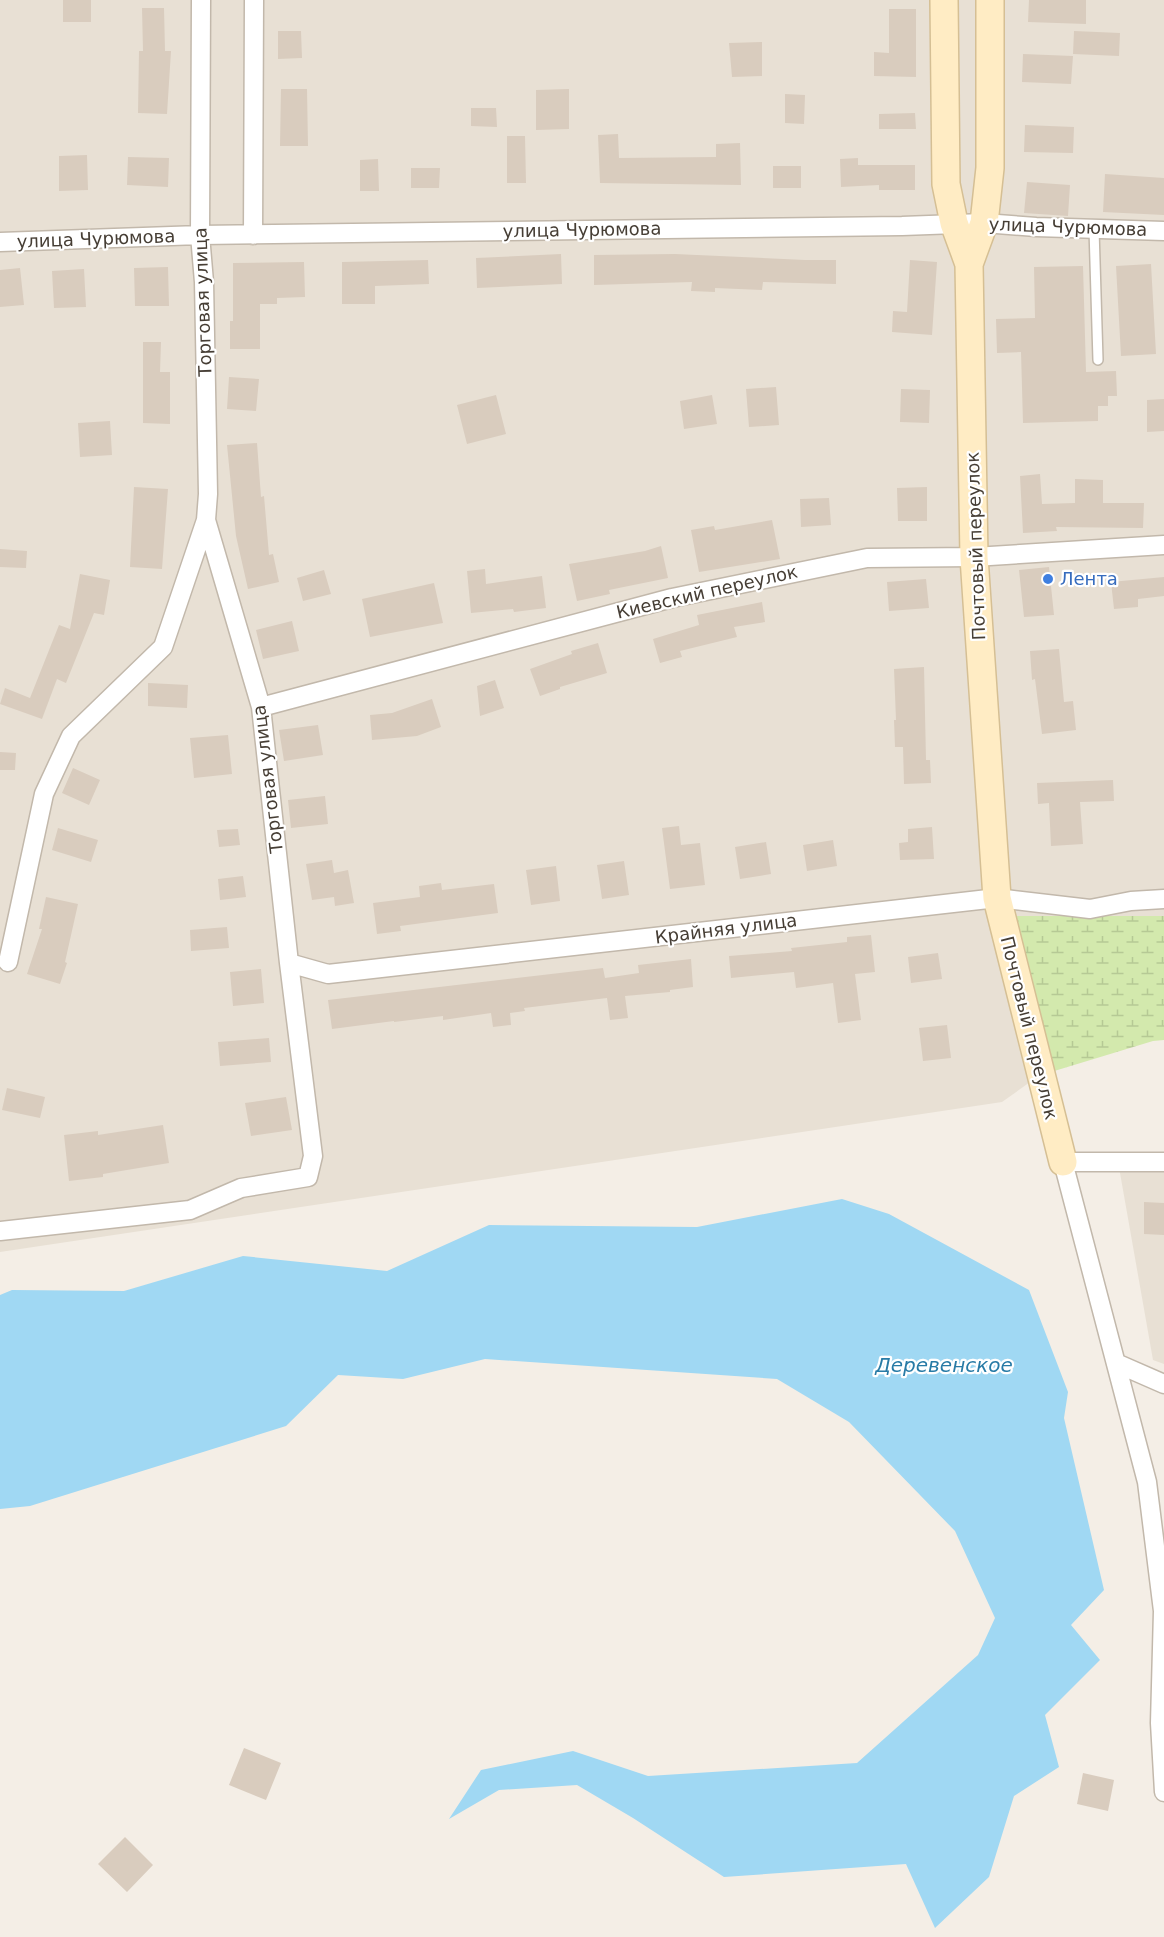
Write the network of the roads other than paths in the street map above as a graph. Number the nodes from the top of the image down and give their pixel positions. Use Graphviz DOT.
graph roads {
  1 [pos="201,0"];
  2 [pos="254,0"];
  3 [pos="944,0"];
  4 [pos="990,0"];
  5 [pos="954,223"];
  6 [pos="984,223"];
  7 [pos="1094,229"];
  8 [pos="1164,231"];
  9 [pos="200,235"];
  10 [pos="253,235"];
  11 [pos="0,242"];
  12 [pos="969,264"];
  13 [pos="1098,360"];
  14 [pos="206,520"];
  15 [pos="1164,545"];
  16 [pos="974,557"];
  17 [pos="261,707"];
  18 [pos="996,898"];
  19 [pos="1164,899"];
  20 [pos="8,962"];
  21 [pos="289,963"];
  22 [pos="1063,1162"];
  23 [pos="1164,1162"];
  24 [pos="0,1231"];
  25 [pos="1116,1363"];
  26 [pos="1164,1384"];
  27 [pos="1162,1724"];
  28 [pos="1163,1780"];
  29 [pos="1164,1792"];
  1 -- 9 [label="street, Торговая улица"];
  2 -- 10 [label="street"];
  3 -- 5 [label="street, Почтовый переулок"];
  4 -- 6 [label="street, Почтовый переулок"];
  5 -- 6 [label="street, улица Чурюмова"];
  5 -- 10 [label="street, улица Чурюмова"];
  5 -- 12 [label="street, Почтовый переулок"];
  6 -- 7 [label="street, улица Чурюмова"];
  6 -- 12 [label="street, Почтовый переулок"];
  7 -- 8 [label="street, улица Чурюмова"];
  7 -- 13 [label="lane"];
  9 -- 10 [label="street, улица Чурюмова"];
  9 -- 11 [label="street, улица Чурюмова"];
  9 -- 14 [label="street, Торговая улица"];
  12 -- 16 [label="street, Почтовый переулок"];
  14 -- 17 [label="street, Торговая улица"];
  14 -- 20 [label="street"];
  15 -- 16 [label="street, Киевский переулок"];
  16 -- 17 [label="street, Киевский переулок"];
  16 -- 18 [label="street, Почтовый переулок"];
  17 -- 21 [label="street, Торговая улица"];
  18 -- 19 [label="street, Крайняя улица"];
  18 -- 21 [label="street, Крайняя улица"];
  18 -- 22 [label="street, Почтовый переулок"];
  21 -- 24 [label="street, Торговая улица"];
  22 -- 23 [label="street"];
  22 -- 25 [label="street, Почтовый переулок"];
  25 -- 26 [label="street"];
  25 -- 27 [label="street, Почтовый переулок"];
  27 -- 28 [label="street, Почтовый переулок"];
  28 -- 29 [label="street, Почтовый переулок"];
}
